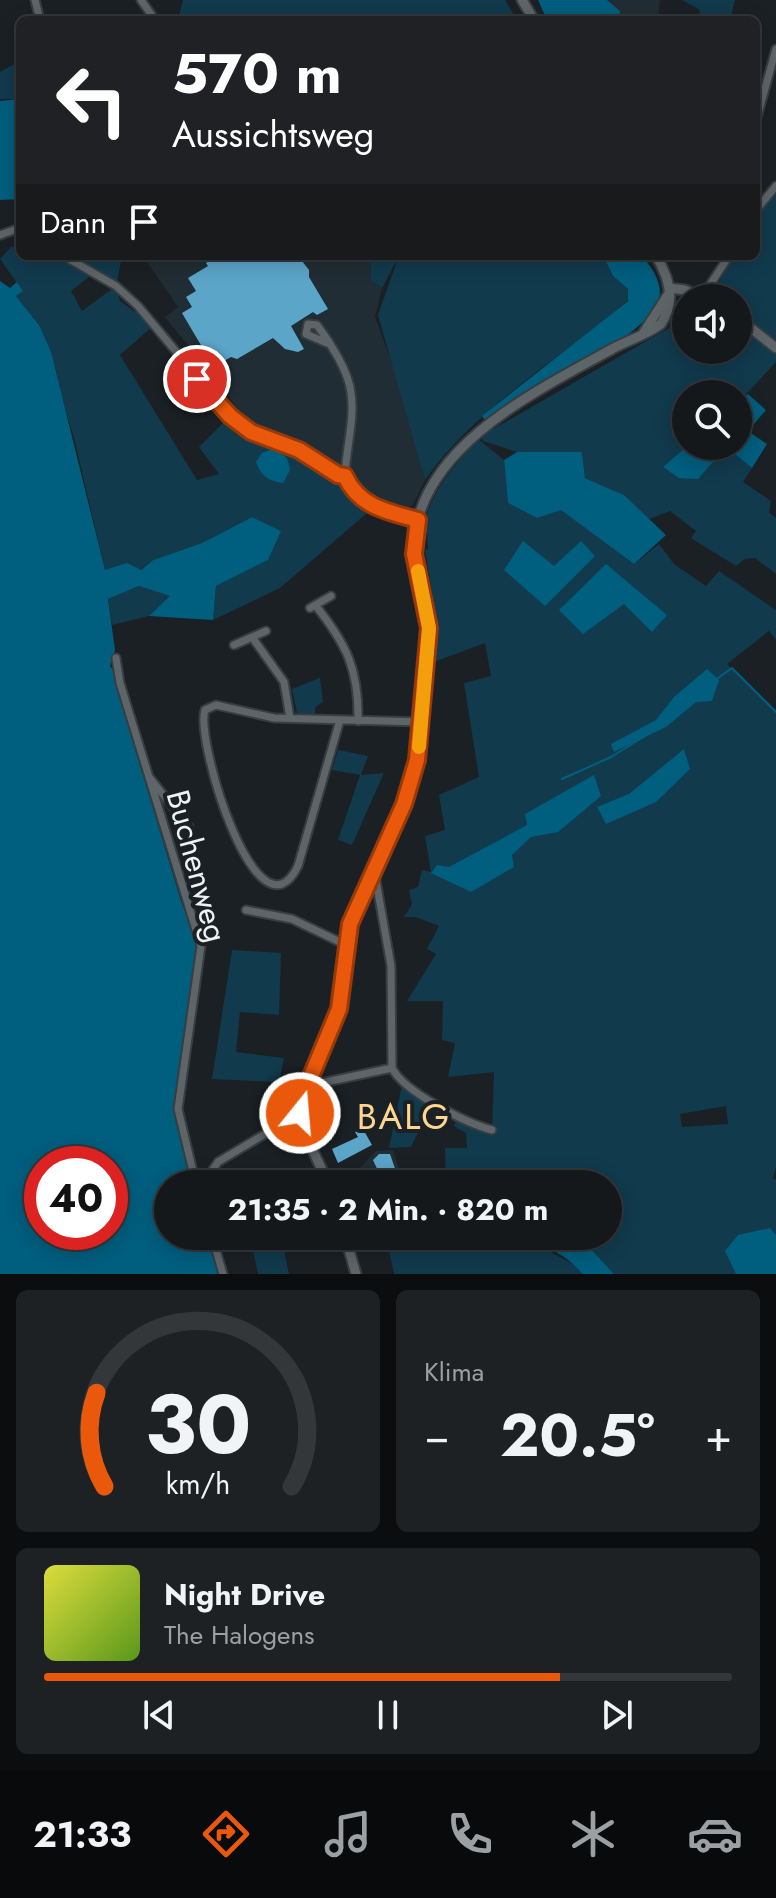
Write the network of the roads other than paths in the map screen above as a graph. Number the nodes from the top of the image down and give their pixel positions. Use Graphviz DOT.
graph roads {
  1 [pos="775,57"];
  2 [pos="760,108"];
  3 [pos="776,186"];
  4 [pos="760,205"];
  5 [pos="71,260"];
  6 [pos="657,260"];
  7 [pos="726,260"];
  8 [pos="711,284"];
  9 [pos="668,291"];
  10 [pos="672,291"];
  11 [pos="752,329"];
  12 [pos="327,343"];
  13 [pos="776,348"];
  14 [pos="345,476"];
  15 [pos="418,520"];
  16 [pos="331,596"];
  17 [pos="266,631"];
  18 [pos="252,637"];
  19 [pos="234,645"];
  20 [pos="116,658"];
  21 [pos="290,718"];
  22 [pos="340,720"];
  23 [pos="358,721"];
  24 [pos="422,722"];
  25 [pos="147,777"];
  26 [pos="189,827"];
  27 [pos="374,869"];
  28 [pos="246,910"];
  29 [pos="346,945"];
  30 [pos="392,1068"];
  31 [pos="307,1086"];
  32 [pos="300,1113"];
  33 [pos="492,1130"];
  34 [pos="193,1170"];
  35 [pos="213,1170"];
  36 [pos="321,1170"];
  37 [pos="216,1250"];
  38 [pos="349,1250"];
  39 [pos="223,1274"];
  40 [pos="356,1274"];
  1 -- 2 [label="street"];
  3 -- 4 [label="street"];
  5 -- 14 [label="street"];
  6 -- 9 [label="street"];
  7 -- 8 [label="street"];
  9 -- 10 [label="street"];
  9 -- 15 [label="street"];
  11 -- 13 [label="street"];
  12 -- 14 [label="street"];
  14 -- 15 [label="street"];
  15 -- 24 [label="street"];
  16 -- 23 [label="street"];
  17 -- 18 [label="street"];
  18 -- 19 [label="street"];
  18 -- 21 [label="street"];
  20 -- 25 [label="street, Buchenweg"];
  21 -- 22 [label="street"];
  21 -- 22 [label="street"];
  22 -- 23 [label="street"];
  23 -- 24 [label="street"];
  24 -- 27 [label="street"];
  25 -- 26 [label="street"];
  25 -- 34 [label="street, Buchenweg"];
  27 -- 29 [label="street"];
  27 -- 30 [label="street"];
  28 -- 29 [label="street"];
  29 -- 31 [label="street"];
  30 -- 31 [label="street"];
  30 -- 33 [label="street"];
  31 -- 32 [label="street"];
  32 -- 35 [label="street"];
  32 -- 36 [label="street"];
  37 -- 39 [label="street"];
  38 -- 40 [label="street"];
}
